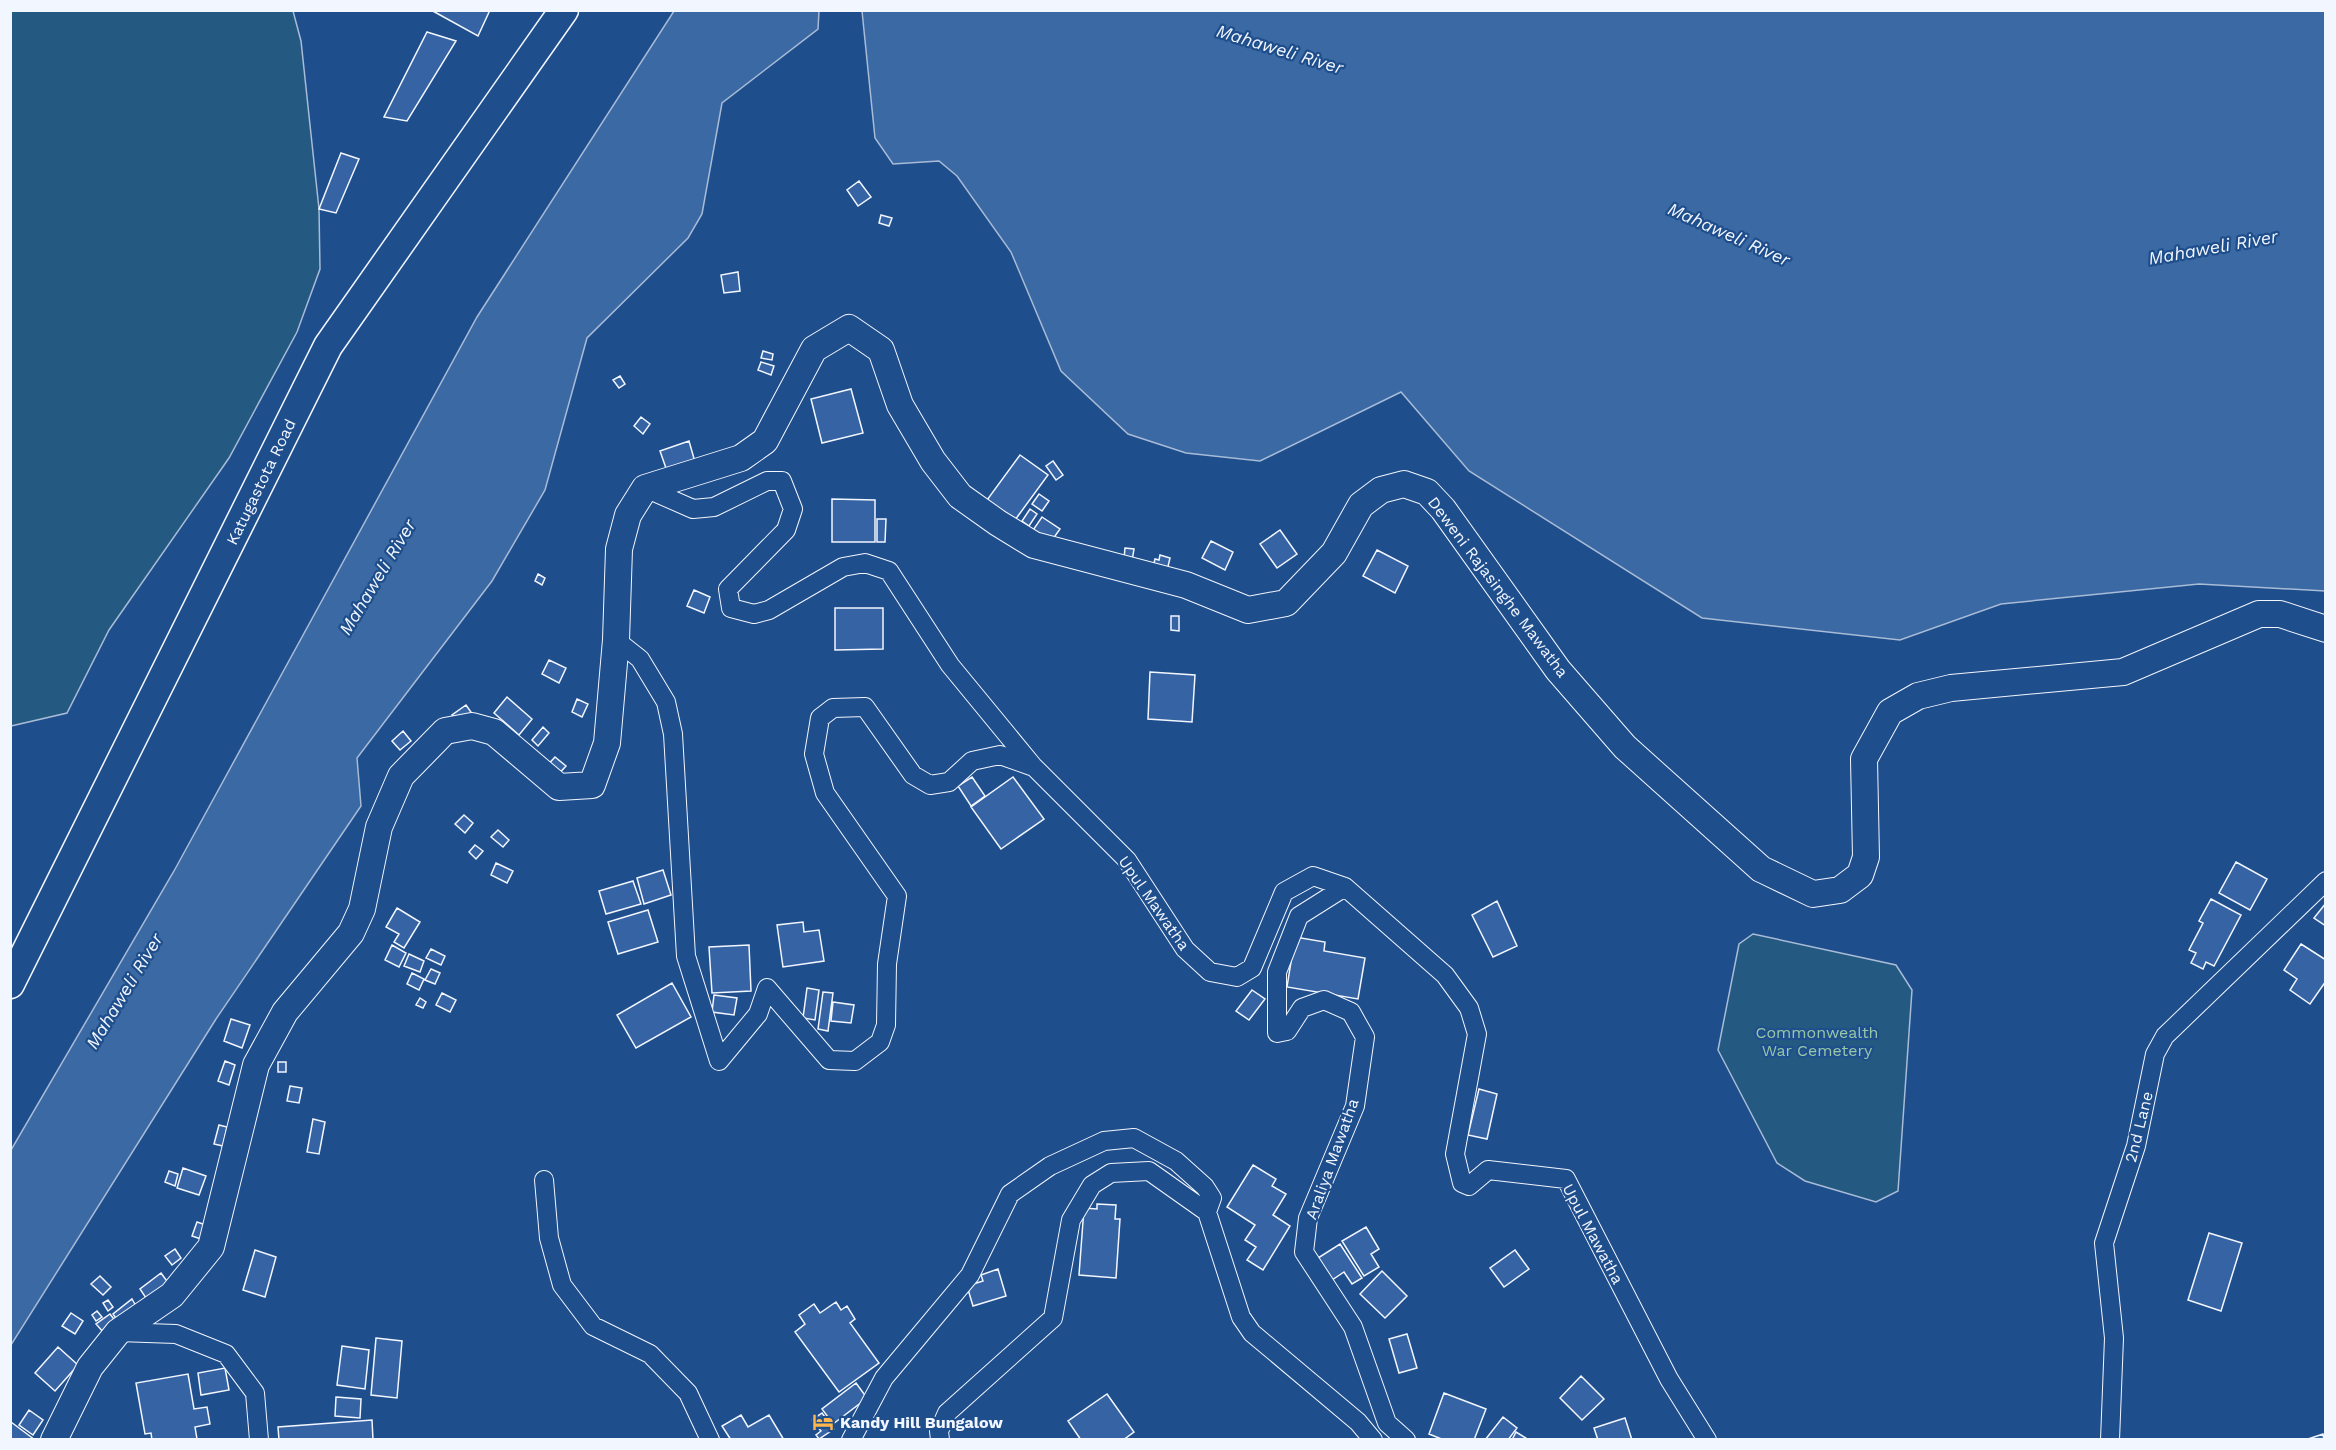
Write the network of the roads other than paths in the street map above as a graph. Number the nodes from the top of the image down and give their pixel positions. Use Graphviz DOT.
graph roads {
  1 [pos="564,10"];
  2 [pos="645,488"];
  3 [pos="2325,629"];
  4 [pos="616,640"];
  5 [pos="1033,766"];
  6 [pos="2325,881"];
  7 [pos="1345,887"];
  8 [pos="10,984"];
  9 [pos="544,1180"];
  10 [pos="1208,1212"];
  11 [pos="118,1332"];
  12 [pos="54,1440"];
  13 [pos="259,1440"];
  14 [pos="710,1440"];
  15 [pos="851,1440"];
  16 [pos="940,1440"];
  17 [pos="1373,1440"];
  18 [pos="1406,1440"];
  19 [pos="1707,1440"];
  20 [pos="2110,1440"];
  1 -- 8 [label="main road, Katugastota Road"];
  2 -- 3 [label="street, Deweni Rajasinghe Mawatha"];
  2 -- 4 [label="street"];
  2 -- 5 [label="street, Upul Mawatha"];
  4 -- 5 [label="street"];
  4 -- 11 [label="street"];
  5 -- 7 [label="street, Upul Mawatha"];
  6 -- 20 [label="street, 2nd Lane"];
  7 -- 18 [label="street, Araliya Mawatha"];
  7 -- 19 [label="street, Upul Mawatha"];
  9 -- 14 [label="street"];
  10 -- 15 [label="street"];
  10 -- 16 [label="street"];
  10 -- 17 [label="street"];
  11 -- 12 [label="street"];
  11 -- 13 [label="street"];
}
